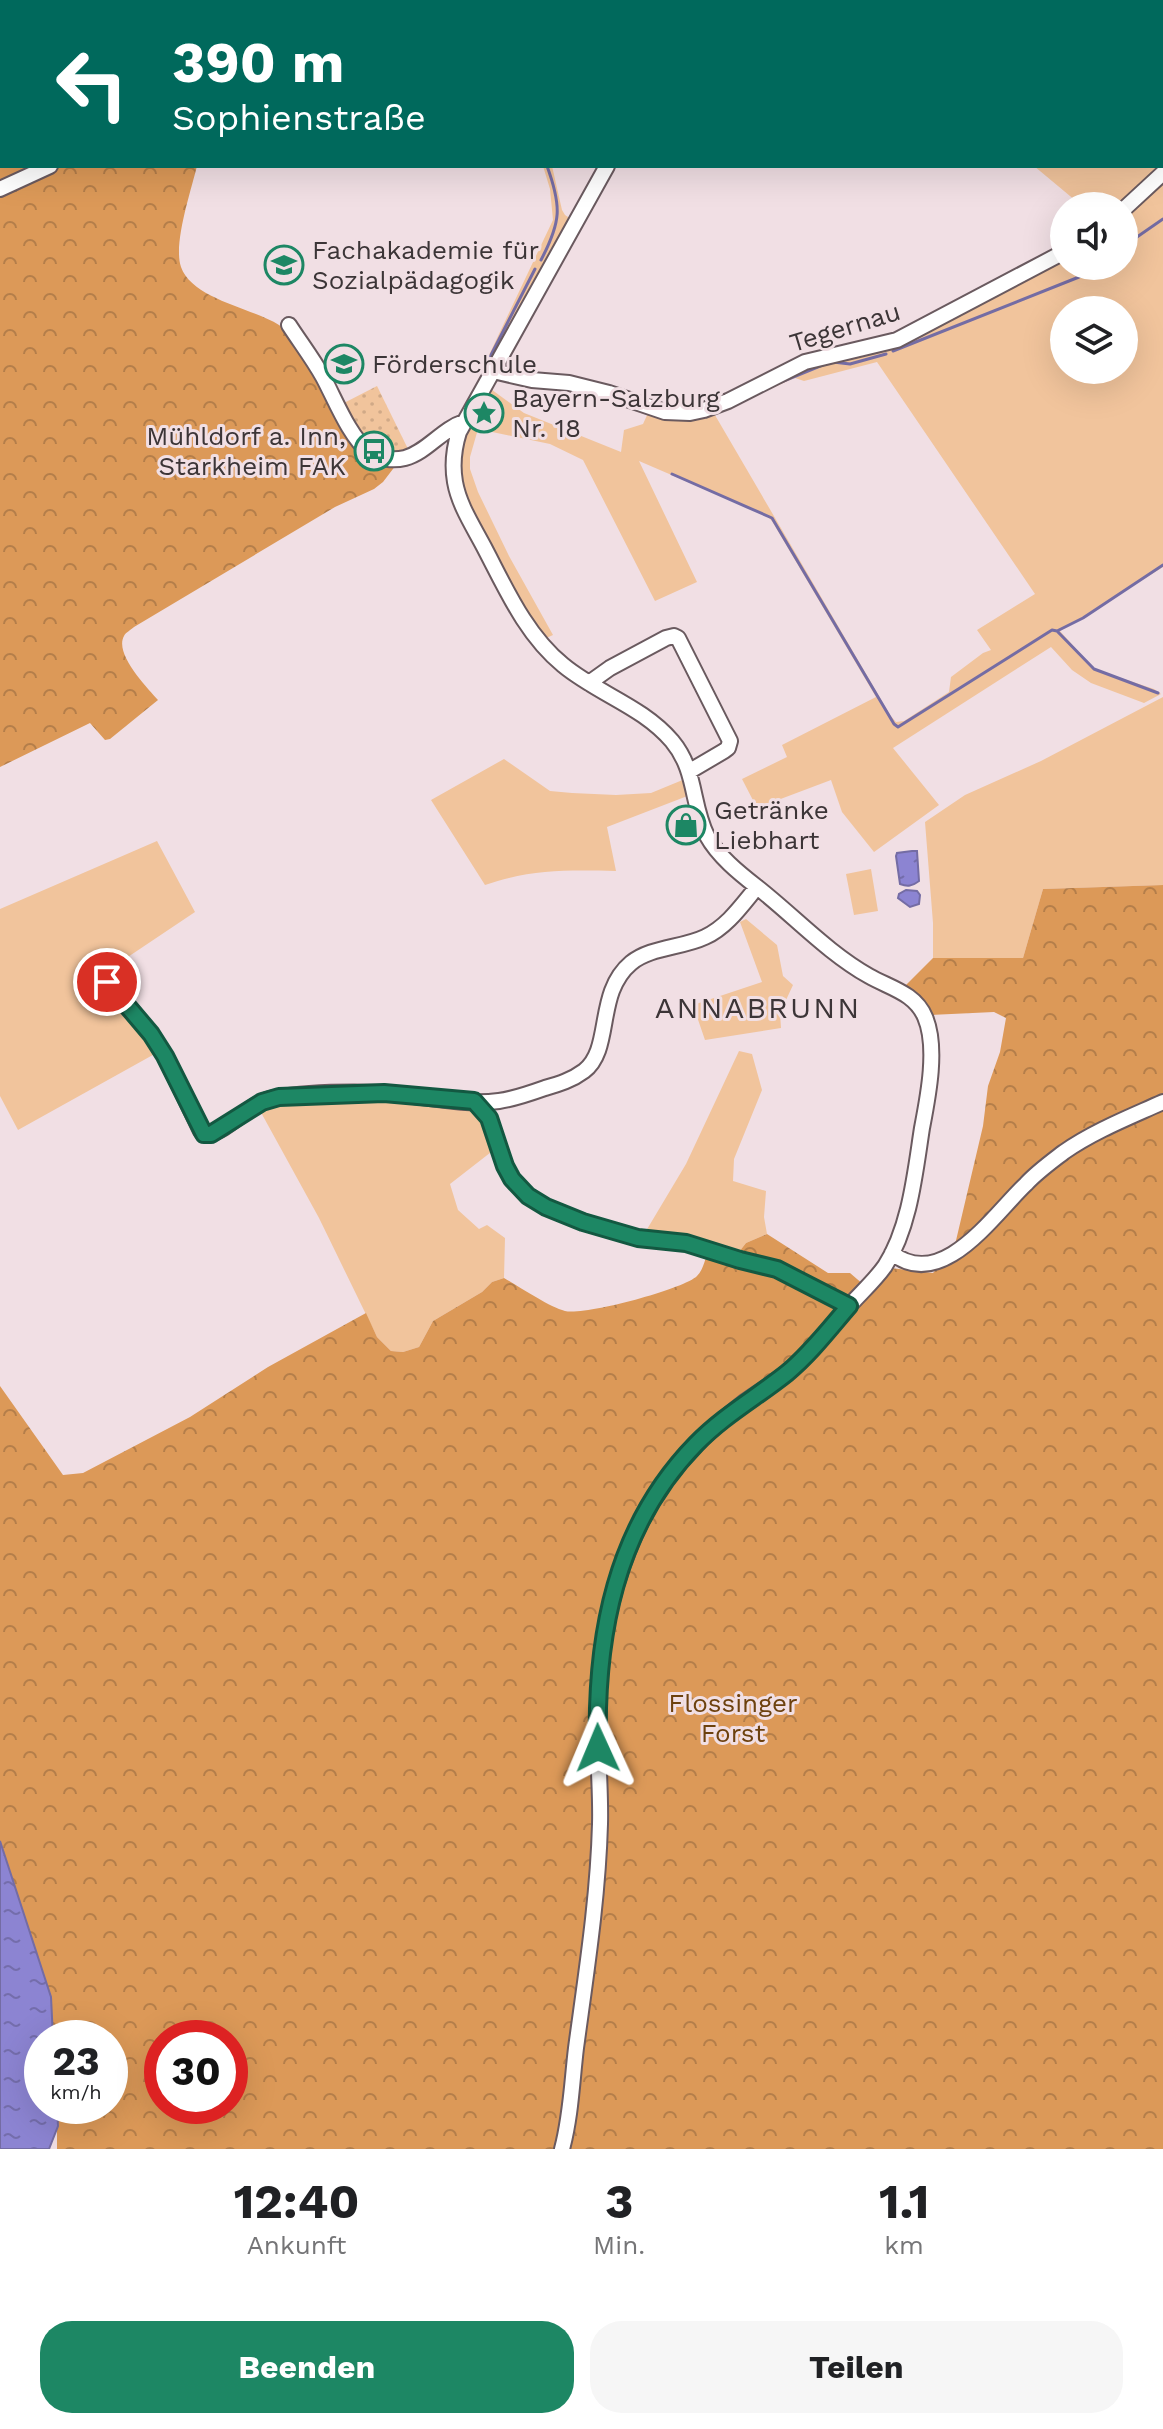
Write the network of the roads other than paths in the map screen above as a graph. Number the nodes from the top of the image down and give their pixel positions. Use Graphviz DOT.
graph roads {
  1 [pos="46,168"];
  2 [pos="606,168"];
  3 [pos="1163,173"];
  4 [pos="0,189"];
  5 [pos="1138,196"];
  6 [pos="1050,259"];
  7 [pos="289,325"];
  8 [pos="493,371"];
  9 [pos="464,422"];
  10 [pos="589,683"];
  11 [pos="690,771"];
  12 [pos="757,887"];
  13 [pos="107,982"];
  14 [pos="474,1101"];
  15 [pos="499,1101"];
  16 [pos="1163,1102"];
  17 [pos="489,1118"];
  18 [pos="892,1253"];
  19 [pos="849,1306"];
  20 [pos="562,2149"];
  1 -- 4 [label="street"];
  2 -- 8 [label="street"];
  3 -- 5 [label="street"];
  6 -- 8 [label="street, Tegernau"];
  7 -- 9 [label="street"];
  8 -- 9 [label="street"];
  9 -- 10 [label="street"];
  10 -- 11 [label="street"];
  10 -- 11 [label="street"];
  11 -- 12 [label="street"];
  12 -- 15 [label="street"];
  12 -- 18 [label="street"];
  13 -- 14 [label="street"];
  14 -- 15 [label="street"];
  14 -- 17 [label="street"];
  15 -- 17 [label="street"];
  16 -- 18 [label="street"];
  17 -- 19 [label="street"];
  18 -- 19 [label="street"];
  19 -- 20 [label="street"];
}
